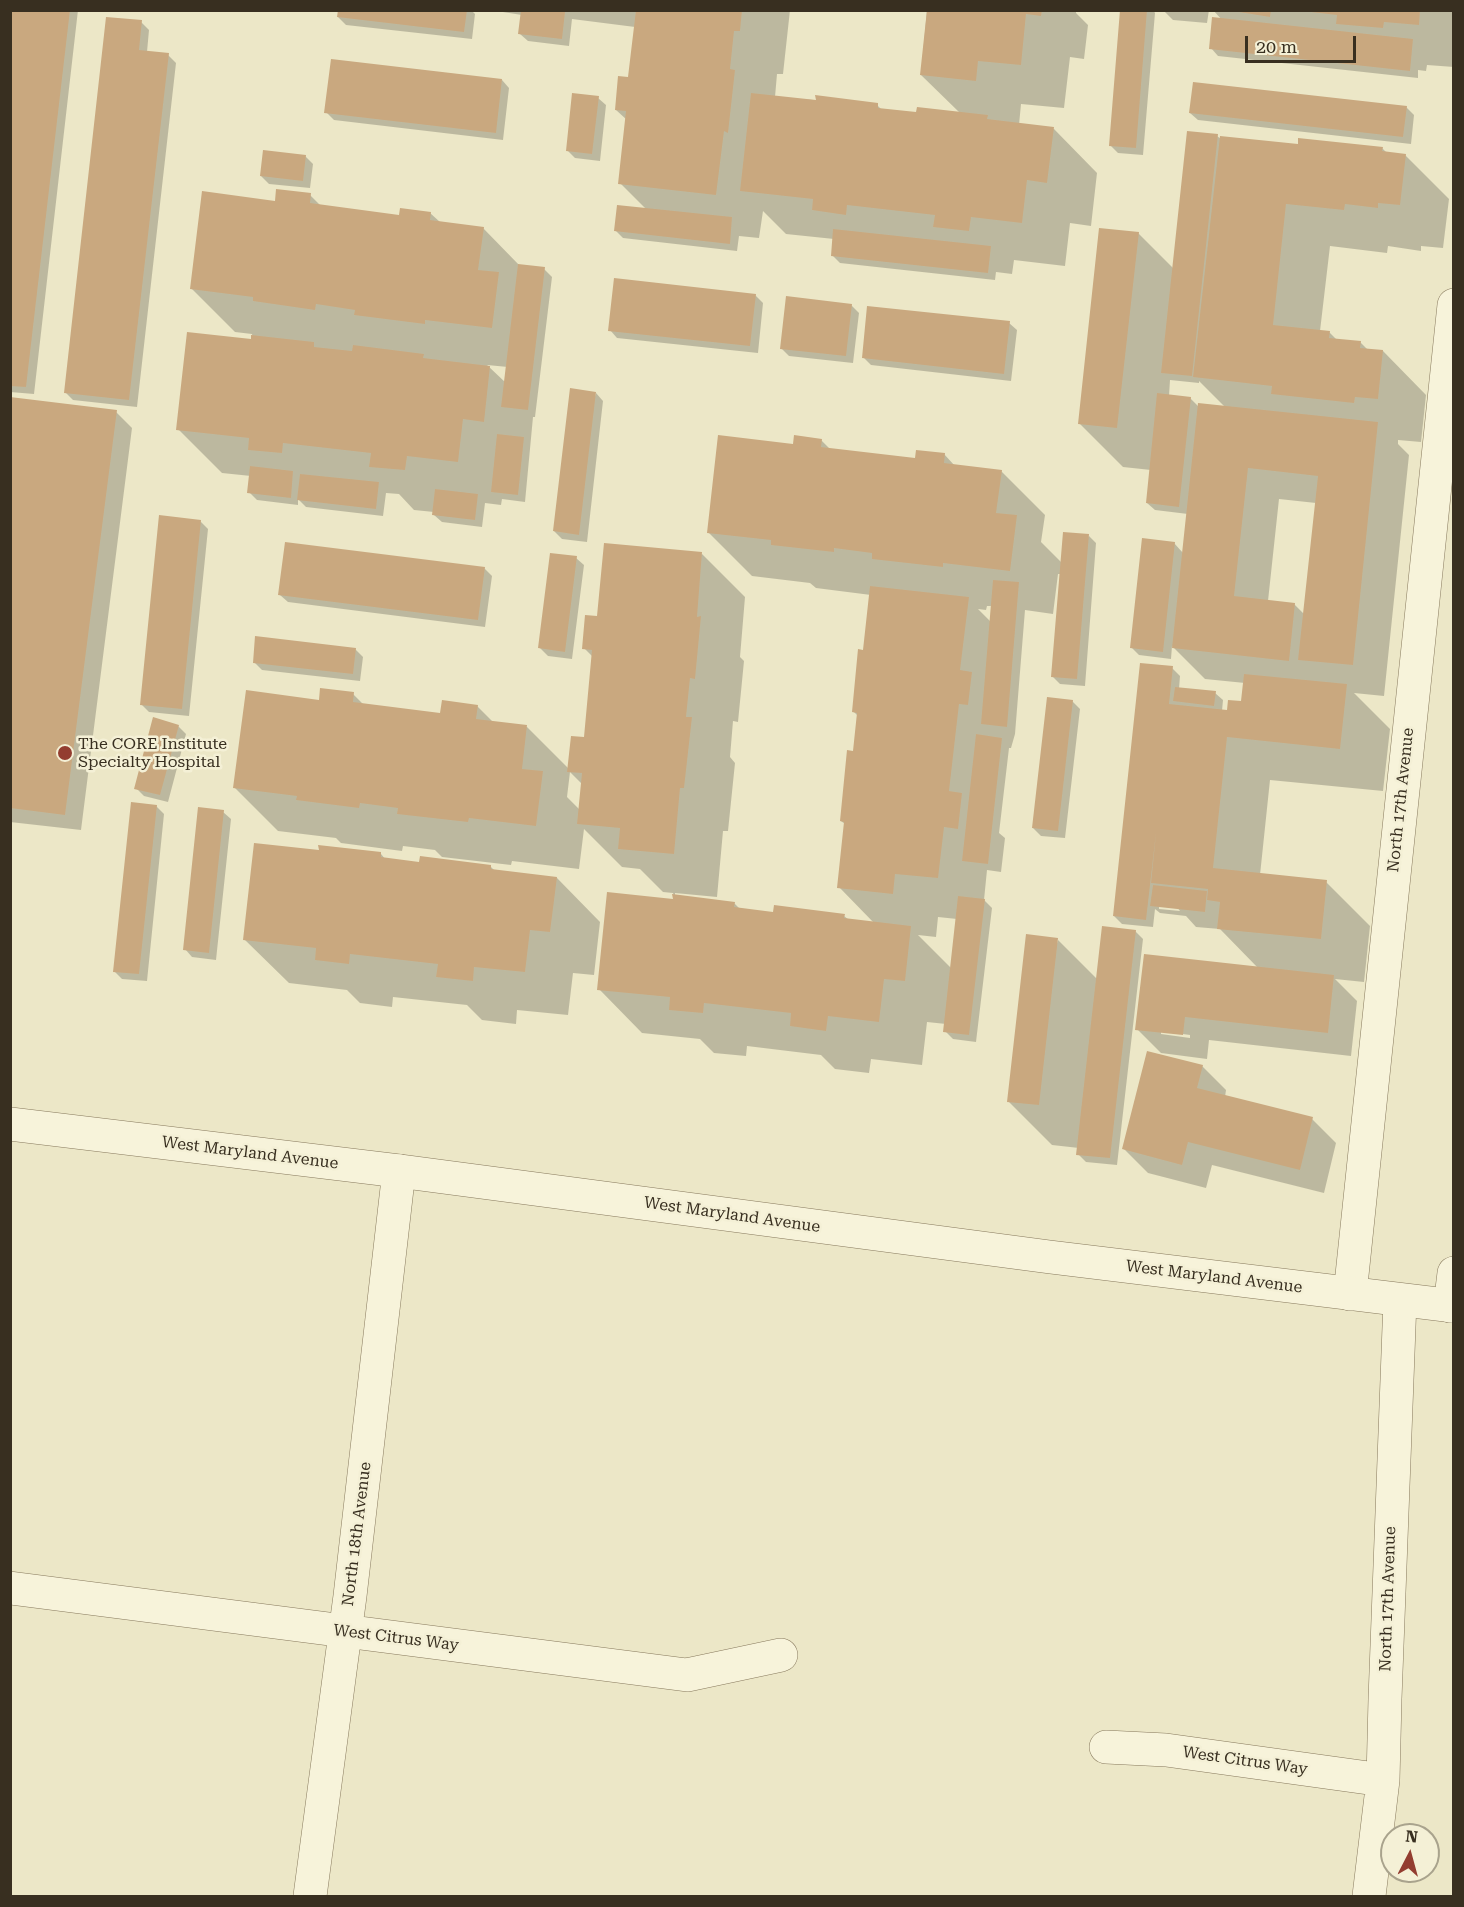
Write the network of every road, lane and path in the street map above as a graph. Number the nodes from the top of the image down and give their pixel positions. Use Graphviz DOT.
graph roads {
  1 [pos="1454,305"];
  2 [pos="10,1124"];
  3 [pos="399,1171"];
  4 [pos="1454,1273"];
  5 [pos="1350,1294"];
  6 [pos="1400,1300"];
  7 [pos="1452,1306"];
  8 [pos="10,1588"];
  9 [pos="345,1631"];
  10 [pos="781,1655"];
  11 [pos="1106,1747"];
  12 [pos="1383,1780"];
  13 [pos="310,1896"];
  14 [pos="1369,1896"];
  1 -- 5 [label="street, North 17th Avenue"];
  2 -- 3 [label="street, West Maryland Avenue"];
  3 -- 5 [label="street, West Maryland Avenue"];
  3 -- 9 [label="street, North 18th Avenue"];
  4 -- 7 [label="street"];
  5 -- 6 [label="street, West Maryland Avenue"];
  6 -- 7 [label="street, West Maryland Avenue"];
  6 -- 12 [label="street, North 17th Avenue"];
  8 -- 9 [label="street, West Citrus Way"];
  9 -- 10 [label="street, West Citrus Way"];
  9 -- 13 [label="street, North 18th Avenue"];
  11 -- 12 [label="street, West Citrus Way"];
  12 -- 14 [label="street, North 17th Avenue"];
}
